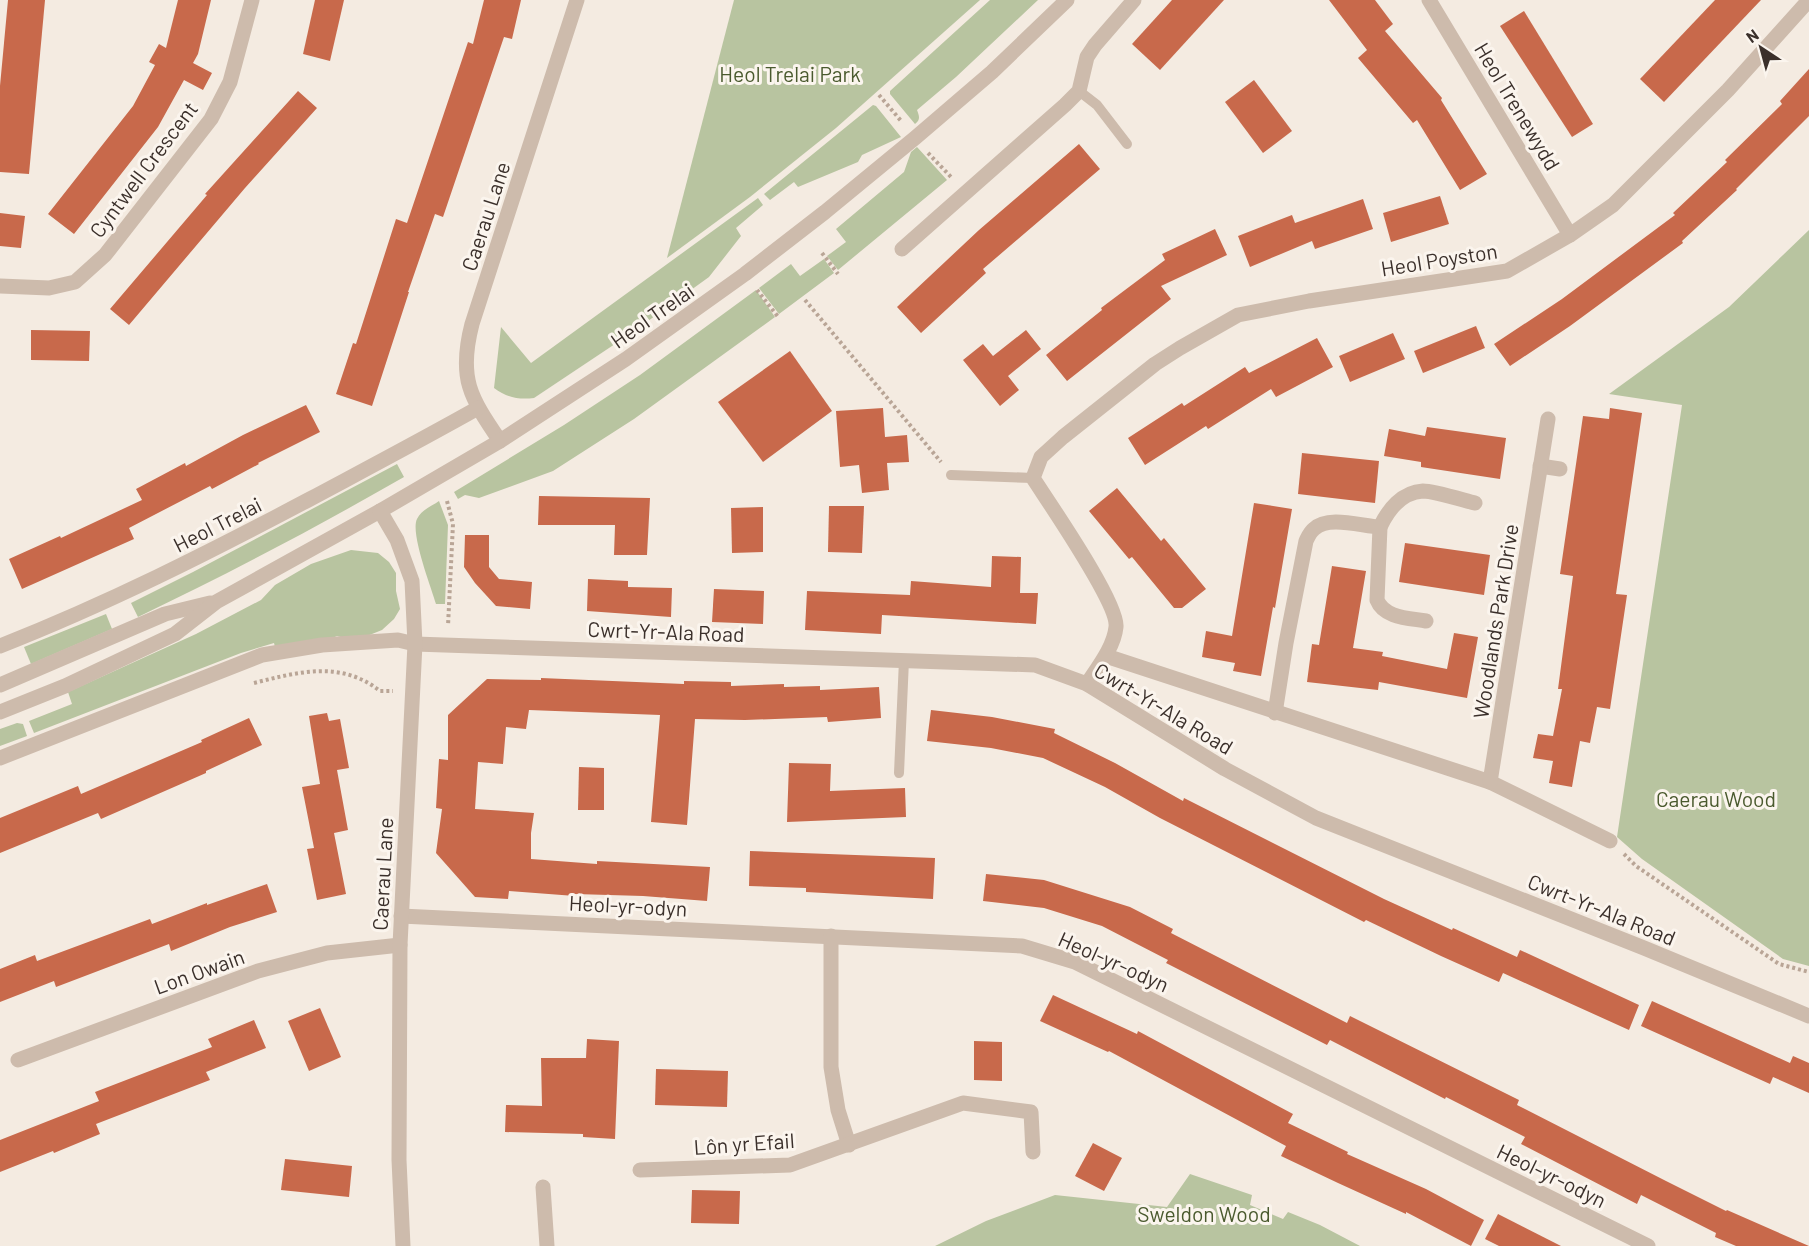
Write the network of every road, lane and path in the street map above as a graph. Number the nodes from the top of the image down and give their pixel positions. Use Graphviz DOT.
graph roads {
  1 [pos="252,0"];
  2 [pos="577,0"];
  3 [pos="1067,0"];
  4 [pos="1134,0"];
  5 [pos="1430,0"];
  6 [pos="1809,0"];
  7 [pos="1079,91"];
  8 [pos="1127,144"];
  9 [pos="1570,235"];
  10 [pos="902,249"];
  11 [pos="822,253"];
  12 [pos="745,274"];
  13 [pos="838,274"];
  14 [pos="0,286"];
  15 [pos="805,300"];
  16 [pos="779,318"];
  17 [pos="478,408"];
  18 [pos="1548,418"];
  19 [pos="500,441"];
  20 [pos="1540,466"];
  21 [pos="1560,469"];
  22 [pos="951,475"];
  23 [pos="1033,478"];
  24 [pos="447,501"];
  25 [pos="1475,502"];
  26 [pos="380,511"];
  27 [pos="1380,527"];
  28 [pos="216,602"];
  29 [pos="1426,621"];
  30 [pos="415,644"];
  31 [pos="442,645"];
  32 [pos="0,646"];
  33 [pos="1106,656"];
  34 [pos="904,660"];
  35 [pos="252,683"];
  36 [pos="1087,684"];
  37 [pos="0,685"];
  38 [pos="413,690"];
  39 [pos="0,712"];
  40 [pos="1275,712"];
  41 [pos="0,758"];
  42 [pos="899,773"];
  43 [pos="1490,782"];
  44 [pos="1610,841"];
  45 [pos="401,916"];
  46 [pos="831,936"];
  47 [pos="400,945"];
  48 [pos="1809,972"];
  49 [pos="1809,1016"];
  50 [pos="18,1060"];
  51 [pos="849,1145"];
  52 [pos="1033,1152"];
  53 [pos="640,1170"];
  54 [pos="543,1186"];
  55 [pos="403,1246"];
  56 [pos="547,1246"];
  57 [pos="1648,1246"];
  1 -- 14 [label="street, Cyntwell Crescent"];
  2 -- 17 [label="street, Caerau Lane"];
  3 -- 12 [label="street, Heol Trelai"];
  4 -- 7 [label="street"];
  5 -- 9 [label="street, Heol Trenewydd"];
  6 -- 9 [label="street, Heol Poyston"];
  7 -- 8 [label="lane"];
  7 -- 10 [label="street"];
  9 -- 23 [label="street, Heol Poyston"];
  11 -- 13 [label="path"];
  12 -- 16 [label="path"];
  12 -- 19 [label="street, Heol Trelai"];
  15 -- 22 [label="path"];
  17 -- 19 [label="street, Caerau Lane"];
  17 -- 32 [label="street, Heol Trelai"];
  18 -- 20 [label="street, Woodlands Park Drive"];
  19 -- 26 [label="street, Heol Trelai"];
  20 -- 21 [label="street"];
  20 -- 43 [label="street, Woodlands Park Drive"];
  22 -- 23 [label="lane"];
  23 -- 33 [label="street"];
  24 -- 31 [label="path"];
  25 -- 27 [label="street"];
  26 -- 28 [label="street, Heol Trelai"];
  26 -- 30 [label="street, Caerau Lane"];
  27 -- 29 [label="street"];
  27 -- 40 [label="street"];
  28 -- 37 [label="street, Heol Trelai"];
  28 -- 39 [label="street, Heol Trelai"];
  30 -- 31 [label="street, Cwrt-Yr-Ala Road"];
  30 -- 38 [label="street, Caerau Lane"];
  30 -- 41 [label="street"];
  31 -- 34 [label="street, Cwrt-Yr-Ala Road"];
  33 -- 36 [label="street"];
  33 -- 40 [label="street, Cwrt-Yr-Ala Road"];
  34 -- 36 [label="street, Cwrt-Yr-Ala Road"];
  34 -- 42 [label="lane"];
  35 -- 38 [label="path"];
  36 -- 49 [label="street, Cwrt-Yr-Ala Road"];
  38 -- 45 [label="street, Caerau Lane"];
  40 -- 43 [label="street, Cwrt-Yr-Ala Road"];
  43 -- 44 [label="street, Cwrt-Yr-Ala Road"];
  44 -- 48 [label="path, Cwrt-Yr-Ala Road"];
  45 -- 46 [label="street, Heol-yr-odyn"];
  45 -- 47 [label="street, Caerau Lane"];
  46 -- 51 [label="street"];
  46 -- 57 [label="street, Heol-yr-odyn"];
  47 -- 50 [label="street, Lon Owain"];
  47 -- 55 [label="street, Caerau Lane"];
  51 -- 52 [label="street, Lôn yr Efail"];
  51 -- 53 [label="street, Lôn yr Efail"];
  54 -- 56 [label="street"];
}
